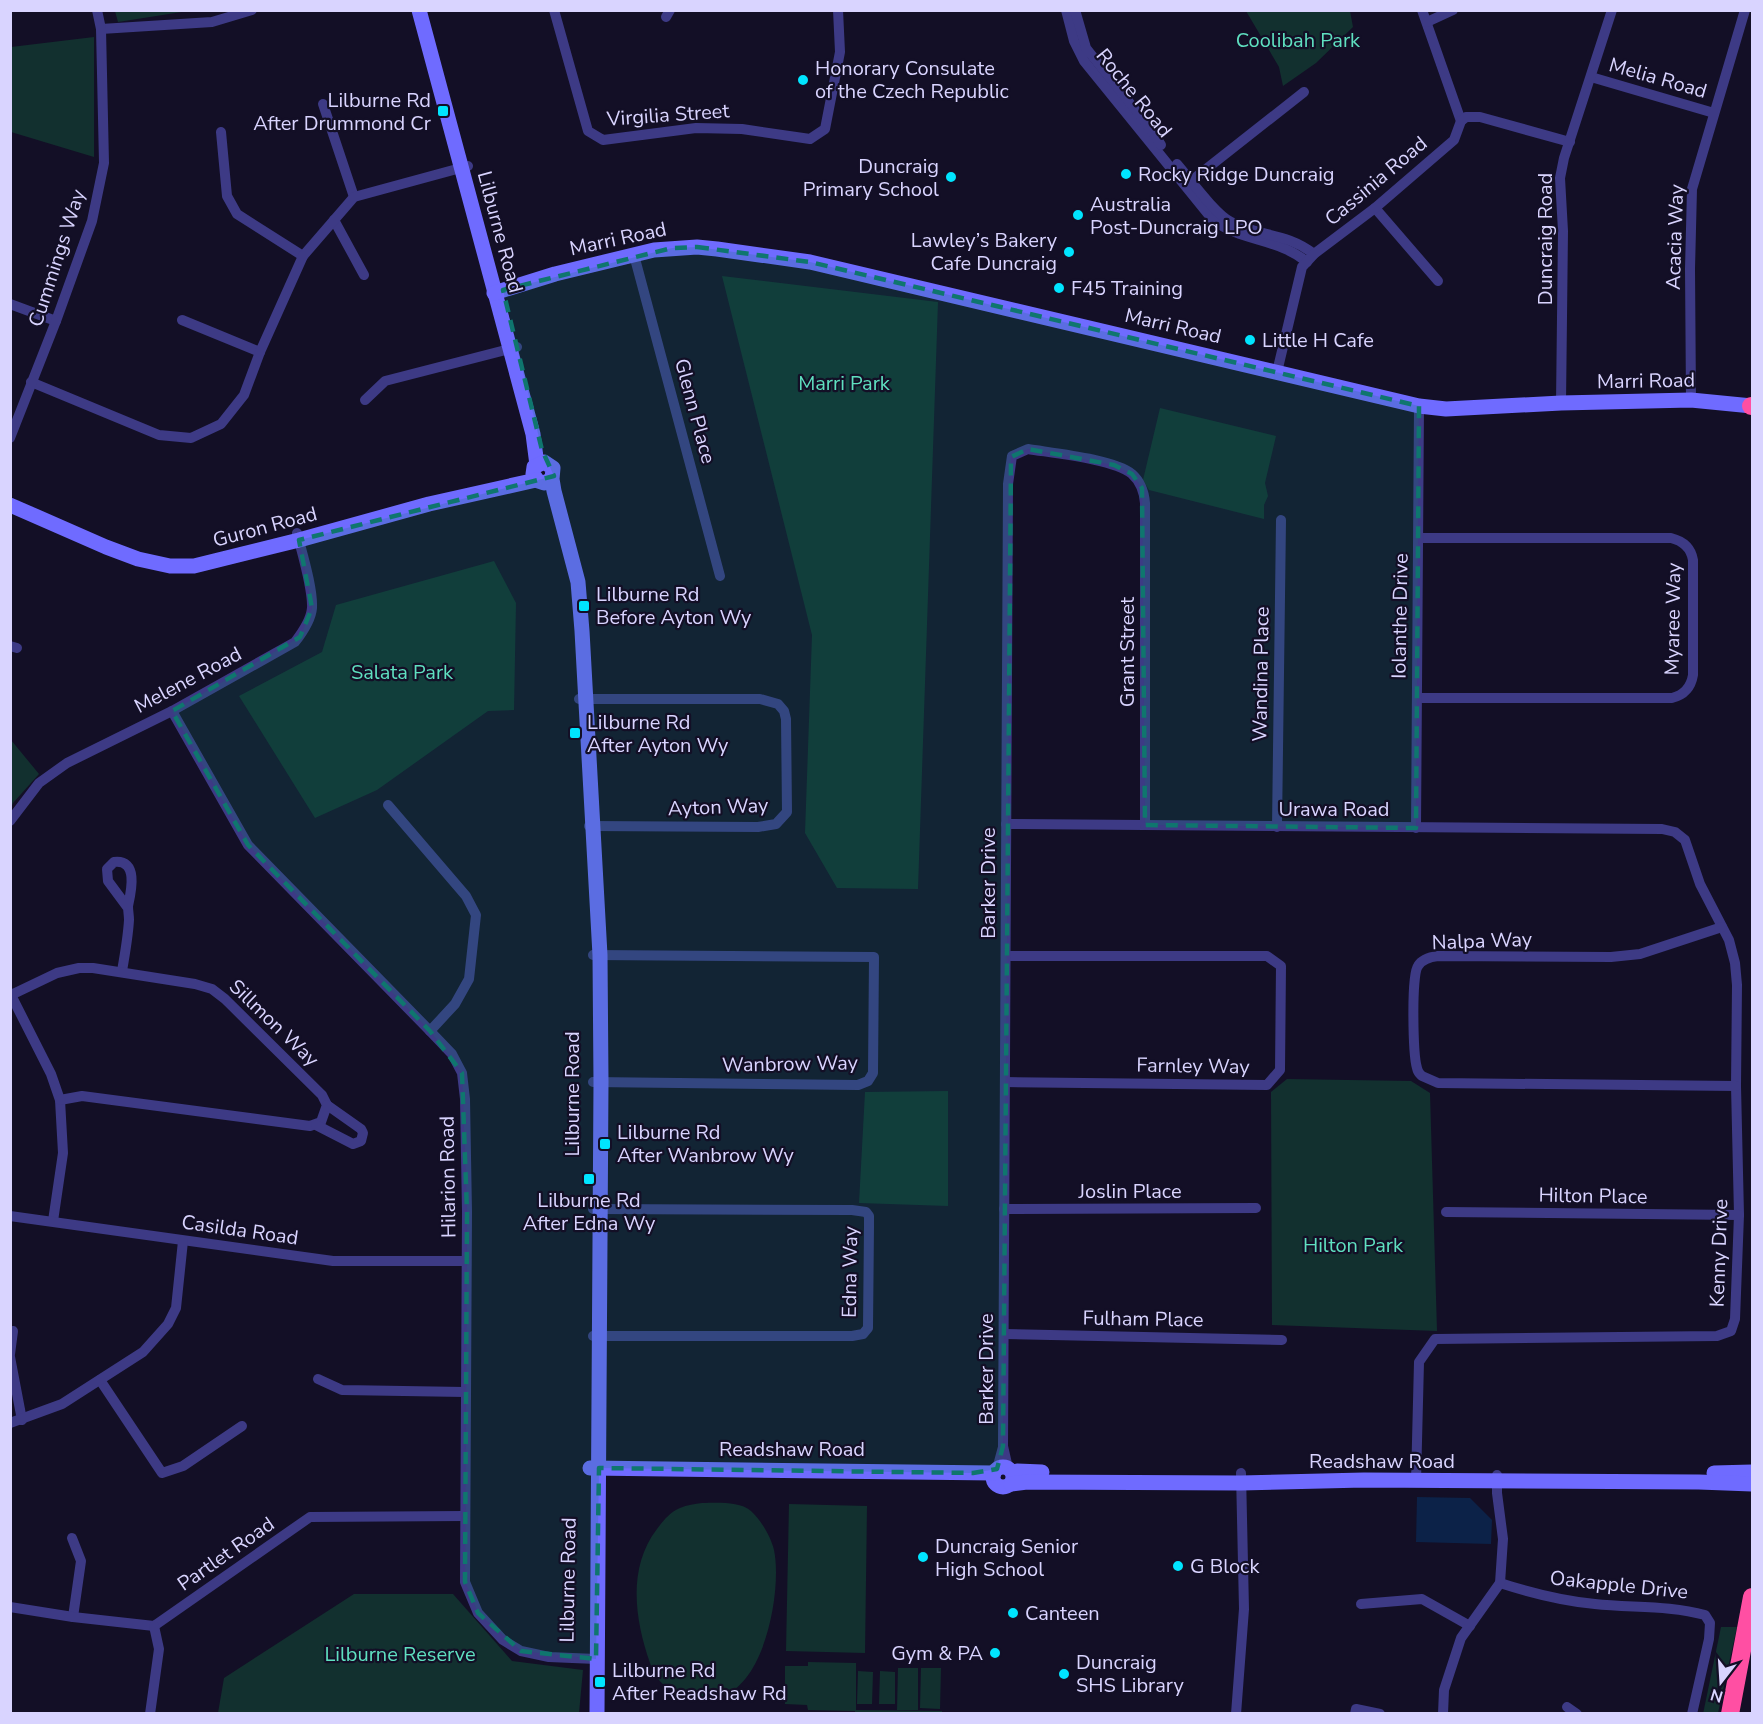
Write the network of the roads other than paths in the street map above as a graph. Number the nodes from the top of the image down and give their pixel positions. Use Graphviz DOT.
graph roads {
  1 [pos="98,10"];
  2 [pos="252,10"];
  3 [pos="419,10"];
  4 [pos="428,10"];
  5 [pos="554,10"];
  6 [pos="838,10"];
  7 [pos="1066,10"];
  8 [pos="1075,10"];
  9 [pos="1422,10"];
  10 [pos="1453,10"];
  11 [pos="1612,10"];
  12 [pos="1745,10"];
  13 [pos="1427,22"];
  14 [pos="100,29"];
  15 [pos="1591,77"];
  16 [pos="1304,92"];
  17 [pos="323,105"];
  18 [pos="1714,113"];
  19 [pos="1461,121"];
  20 [pos="221,132"];
  21 [pos="1570,142"];
  22 [pos="1160,143"];
  23 [pos="1167,162"];
  24 [pos="465,167"];
  25 [pos="1188,182"];
  26 [pos="354,197"];
  27 [pos="1375,208"];
  28 [pos="334,220"];
  29 [pos="634,255"];
  30 [pos="303,256"];
  31 [pos="1311,258"];
  32 [pos="364,275"];
  33 [pos="1438,281"];
  34 [pos="499,292"];
  35 [pos="10,304"];
  36 [pos="182,320"];
  37 [pos="56,321"];
  38 [pos="513,347"];
  39 [pos="260,352"];
  40 [pos="1277,372"];
  41 [pos="31,382"];
  42 [pos="365,400"];
  43 [pos="1691,400"];
  44 [pos="1561,403"];
  45 [pos="1752,403"];
  46 [pos="1419,406"];
  47 [pos="10,438"];
  48 [pos="541,472"];
  49 [pos="1138,481"];
  50 [pos="10,497"];
  51 [pos="10,506"];
  52 [pos="1281,520"];
  53 [pos="298,537"];
  54 [pos="1419,538"];
  55 [pos="720,576"];
  56 [pos="1417,698"];
  57 [pos="582,699"];
  58 [pos="172,711"];
  59 [pos="388,805"];
  60 [pos="10,821"];
  61 [pos="1006,824"];
  62 [pos="1145,825"];
  63 [pos="589,826"];
  64 [pos="1277,827"];
  65 [pos="1416,828"];
  66 [pos="1662,829"];
  67 [pos="128,908"];
  68 [pos="1722,927"];
  69 [pos="596,955"];
  70 [pos="1006,956"];
  71 [pos="123,971"];
  72 [pos="11,994"];
  73 [pos="430,1031"];
  74 [pos="597,1082"];
  75 [pos="1005,1082"];
  76 [pos="1736,1086"];
  77 [pos="60,1100"];
  78 [pos="327,1105"];
  79 [pos="316,1125"];
  80 [pos="1256,1208"];
  81 [pos="596,1209"];
  82 [pos="1004,1209"];
  83 [pos="1446,1212"];
  84 [pos="1739,1215"];
  85 [pos="10,1216"];
  86 [pos="53,1221"];
  87 [pos="183,1241"];
  88 [pos="466,1261"];
  89 [pos="13,1331"];
  90 [pos="1004,1334"];
  91 [pos="596,1336"];
  92 [pos="1282,1340"];
  93 [pos="10,1356"];
  94 [pos="318,1379"];
  95 [pos="100,1380"];
  96 [pos="465,1392"];
  97 [pos="22,1420"];
  98 [pos="10,1423"];
  99 [pos="242,1426"];
  100 [pos="1752,1472"];
  101 [pos="595,1473"];
  102 [pos="1003,1475"];
  103 [pos="1416,1477"];
  104 [pos="1241,1478"];
  105 [pos="1497,1478"];
  106 [pos="1752,1484"];
  107 [pos="464,1516"];
  108 [pos="72,1538"];
  109 [pos="1500,1583"];
  110 [pos="1752,1597"];
  111 [pos="1361,1604"];
  112 [pos="10,1606"];
  113 [pos="73,1617"];
  114 [pos="154,1626"];
  115 [pos="1470,1626"];
  116 [pos="592,1659"];
  117 [pos="1567,1707"];
  118 [pos="150,1713"];
  119 [pos="589,1713"];
  120 [pos="597,1713"];
  121 [pos="1236,1713"];
  122 [pos="1355,1713"];
  123 [pos="1380,1713"];
  124 [pos="1443,1713"];
  125 [pos="1577,1713"];
  126 [pos="1692,1713"];
  127 [pos="1730,1713"];
  1 -- 14 [label="street, Cummings Way"];
  2 -- 14 [label="street"];
  3 -- 24 [label="street, Lilburne Road"];
  4 -- 24 [label="street, Lilburne Road"];
  5 -- 6 [label="street, Virgilia Street"];
  7 -- 23 [label="street, Roche Road"];
  8 -- 22 [label="street, Roche Road"];
  9 -- 13 [label="street"];
  10 -- 13 [label="street"];
  11 -- 15 [label="street, Duncraig Road"];
  12 -- 18 [label="street, Acacia Way"];
  13 -- 19 [label="street"];
  14 -- 37 [label="street, Cummings Way"];
  15 -- 18 [label="street, Melia Road"];
  15 -- 21 [label="street, Duncraig Road"];
  16 -- 25 [label="street"];
  17 -- 26 [label="street"];
  18 -- 43 [label="street, Acacia Way"];
  19 -- 21 [label="street"];
  19 -- 27 [label="street, Cassinia Road"];
  20 -- 30 [label="street"];
  21 -- 44 [label="street, Duncraig Road"];
  22 -- 23 [label="street, Roche Road"];
  22 -- 25 [label="street, Roche Road"];
  23 -- 25 [label="street, Roche Road"];
  24 -- 26 [label="street"];
  24 -- 34 [label="street, Lilburne Road"];
  25 -- 31 [label="street, Roche Road"];
  26 -- 28 [label="street"];
  27 -- 31 [label="street, Cassinia Road"];
  27 -- 33 [label="street"];
  28 -- 30 [label="street"];
  28 -- 32 [label="street"];
  29 -- 34 [label="street, Marri Road"];
  29 -- 40 [label="street, Marri Road"];
  29 -- 55 [label="street, Glenn Place"];
  30 -- 39 [label="street"];
  31 -- 40 [label="street"];
  34 -- 38 [label="street, Lilburne Road"];
  35 -- 37 [label="street"];
  36 -- 39 [label="street"];
  37 -- 41 [label="street, Cummings Way"];
  38 -- 42 [label="street"];
  38 -- 48 [label="street, Lilburne Road"];
  39 -- 41 [label="street"];
  40 -- 46 [label="street, Marri Road"];
  41 -- 47 [label="street, Cummings Way"];
  43 -- 44 [label="street, Marri Road"];
  43 -- 45 [label="street, Marri Road"];
  44 -- 46 [label="street, Marri Road"];
  46 -- 54 [label="street, Iolanthe Drive"];
  48 -- 53 [label="street, Guron Road"];
  48 -- 57 [label="street, Lilburne Road"];
  49 -- 61 [label="street, Barker Drive"];
  49 -- 62 [label="street, Grant Street"];
  50 -- 53 [label="street, Guron Road"];
  51 -- 53 [label="street, Guron Road"];
  52 -- 64 [label="street, Wandina Place"];
  53 -- 58 [label="street, Melene Road"];
  54 -- 56 [label="street, Iolanthe Drive"];
  54 -- 56 [label="street, Myaree Way"];
  56 -- 65 [label="street, Iolanthe Drive"];
  57 -- 63 [label="street, Lilburne Road"];
  57 -- 63 [label="street, Ayton Way"];
  58 -- 60 [label="street, Melene Road"];
  58 -- 73 [label="street, Hilarion Road"];
  59 -- 73 [label="street"];
  61 -- 62 [label="street, Urawa Road"];
  61 -- 70 [label="street, Barker Drive"];
  62 -- 64 [label="street, Urawa Road"];
  63 -- 69 [label="street, Lilburne Road"];
  64 -- 65 [label="street, Urawa Road"];
  65 -- 66 [label="street, Urawa Road"];
  66 -- 68 [label="street, Kenny Drive"];
  67 -- 71 [label="street"];
  68 -- 76 [label="street, Kenny Drive"];
  68 -- 76 [label="street, Nalpa Way"];
  69 -- 74 [label="street, Lilburne Road"];
  69 -- 74 [label="street, Wanbrow Way"];
  70 -- 75 [label="street, Barker Drive"];
  70 -- 75 [label="street, Farnley Way"];
  71 -- 72 [label="street, Sillmon Way"];
  71 -- 78 [label="street, Sillmon Way"];
  72 -- 77 [label="street"];
  73 -- 88 [label="street, Hilarion Road"];
  74 -- 81 [label="street, Lilburne Road"];
  75 -- 82 [label="street, Barker Drive"];
  76 -- 84 [label="street, Kenny Drive"];
  77 -- 79 [label="street, Sillmon Way"];
  77 -- 86 [label="street"];
  78 -- 79 [label="street"];
  78 -- 79 [label="street, Sillmon Way"];
  80 -- 82 [label="street, Joslin Place"];
  81 -- 91 [label="street, Lilburne Road"];
  81 -- 91 [label="street, Edna Way"];
  82 -- 90 [label="street, Barker Drive"];
  83 -- 84 [label="street, Hilton Place"];
  84 -- 103 [label="street, Kenny Drive"];
  85 -- 86 [label="street, Casilda Road"];
  86 -- 87 [label="street, Casilda Road"];
  87 -- 88 [label="street, Casilda Road"];
  87 -- 95 [label="street"];
  88 -- 96 [label="street, Hilarion Road"];
  89 -- 93 [label="street"];
  90 -- 92 [label="street, Fulham Place"];
  90 -- 102 [label="street, Barker Drive"];
  91 -- 101 [label="street, Lilburne Road"];
  93 -- 97 [label="street"];
  94 -- 96 [label="street"];
  95 -- 97 [label="street"];
  95 -- 99 [label="street"];
  96 -- 107 [label="street, Hilarion Road"];
  97 -- 98 [label="street"];
  100 -- 105 [label="street, Readshaw Road"];
  101 -- 102 [label="street, Readshaw Road"];
  101 -- 116 [label="street, Lilburne Road"];
  102 -- 104 [label="street, Readshaw Road"];
  103 -- 104 [label="street, Readshaw Road"];
  103 -- 105 [label="street, Readshaw Road"];
  104 -- 121 [label="street"];
  105 -- 106 [label="street, Readshaw Road"];
  105 -- 109 [label="street"];
  107 -- 114 [label="street, Partlet Road"];
  107 -- 116 [label="street, Hilarion Road"];
  108 -- 113 [label="street"];
  109 -- 115 [label="street"];
  109 -- 126 [label="street, Oakapple Drive"];
  110 -- 127 [label="highway"];
  111 -- 115 [label="street"];
  112 -- 113 [label="street"];
  113 -- 114 [label="street"];
  114 -- 118 [label="street"];
  115 -- 124 [label="street"];
  116 -- 119 [label="street, Lilburne Road"];
  116 -- 120 [label="street, Lilburne Road"];
  117 -- 125 [label="street"];
  122 -- 123 [label="street"];
}
